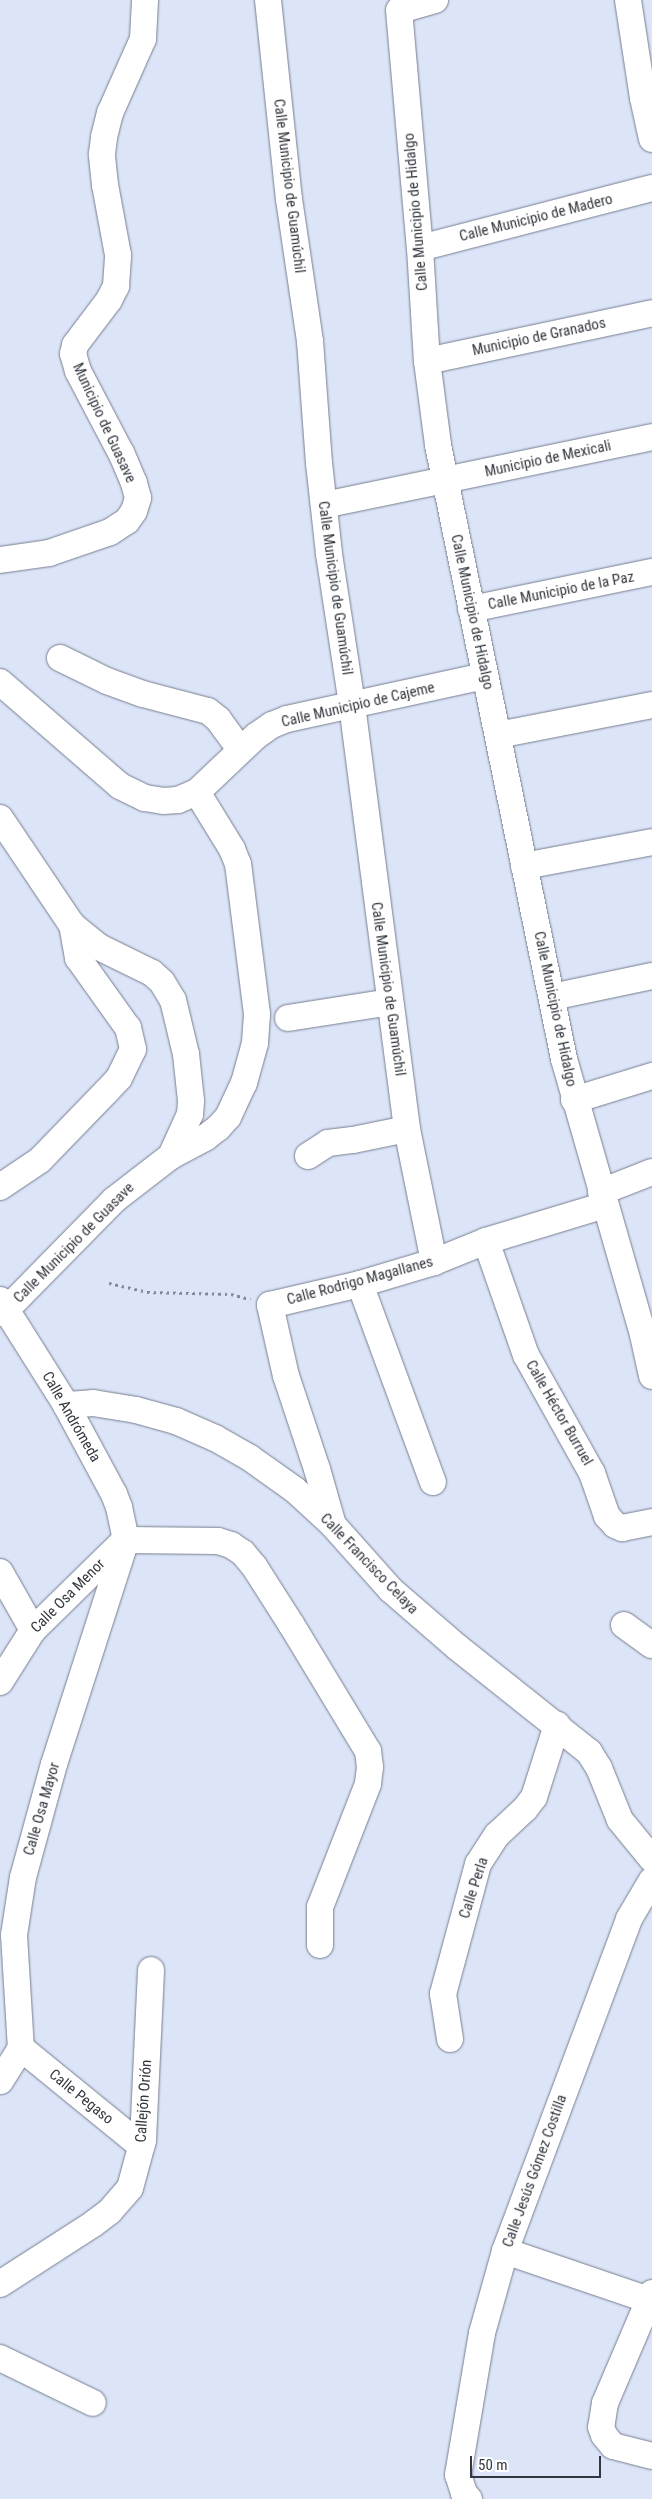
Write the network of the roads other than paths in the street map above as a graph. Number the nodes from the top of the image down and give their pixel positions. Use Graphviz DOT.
graph roads {
  1 [pos="146,0"];
  2 [pos="268,0"];
  3 [pos="435,0"];
  4 [pos="628,0"];
  5 [pos="652,139"];
  6 [pos="652,188"];
  7 [pos="420,248"];
  8 [pos="652,313"];
  9 [pos="427,360"];
  10 [pos="652,437"];
  11 [pos="444,481"];
  12 [pos="324,505"];
  13 [pos="0,560"];
  14 [pos="652,572"];
  15 [pos="471,609"];
  16 [pos="60,658"];
  17 [pos="485,676"];
  18 [pos="0,682"];
  19 [pos="352,705"];
  20 [pos="652,705"];
  21 [pos="498,735"];
  22 [pos="240,749"];
  23 [pos="197,792"];
  24 [pos="0,818"];
  25 [pos="652,842"];
  26 [pos="524,866"];
  27 [pos="72,925"];
  28 [pos="652,976"];
  29 [pos="552,997"];
  30 [pos="390,1002"];
  31 [pos="288,1018"];
  32 [pos="652,1076"];
  33 [pos="574,1100"];
  34 [pos="407,1129"];
  35 [pos="172,1156"];
  36 [pos="308,1156"];
  37 [pos="652,1172"];
  38 [pos="0,1187"];
  39 [pos="603,1198"];
  40 [pos="486,1242"];
  41 [pos="434,1262"];
  42 [pos="360,1284"];
  43 [pos="2,1308"];
  44 [pos="652,1376"];
  45 [pos="66,1405"];
  46 [pos="433,1482"];
  47 [pos="652,1522"];
  48 [pos="333,1525"];
  49 [pos="126,1540"];
  50 [pos="0,1572"];
  51 [pos="624,1625"];
  52 [pos="33,1630"];
  53 [pos="652,1646"];
  54 [pos="0,1682"];
  55 [pos="557,1725"];
  56 [pos="652,1858"];
  57 [pos="652,1880"];
  58 [pos="320,1945"];
  59 [pos="151,1970"];
  60 [pos="450,2040"];
  61 [pos="21,2048"];
  62 [pos="0,2081"];
  63 [pos="141,2146"];
  64 [pos="505,2250"];
  65 [pos="0,2284"];
  66 [pos="650,2296"];
  67 [pos="0,2358"];
  68 [pos="93,2403"];
  69 [pos="652,2456"];
  70 [pos="469,2499"];
  1 -- 13 [label="street, Municipio de Guasave"];
  2 -- 12 [label="street, Calle Municipio de Guamúchil"];
  3 -- 7 [label="street, Calle Municipio de Hidalgo"];
  4 -- 5 [label="street"];
  6 -- 7 [label="street, Calle Municipio de Madero"];
  7 -- 9 [label="street, Calle Municipio de Hidalgo"];
  8 -- 9 [label="street, Municipio de Granados"];
  9 -- 11 [label="street, Calle Municipio de Hidalgo"];
  10 -- 11 [label="street, Municipio de Mexicali"];
  11 -- 12 [label="street, Municipio de Mexicali"];
  11 -- 15 [label="street, Calle Municipio de Hidalgo"];
  12 -- 19 [label="street, Calle Municipio de Guamúchil"];
  14 -- 15 [label="street, Calle Municipio de la Paz"];
  15 -- 17 [label="street, Calle Municipio de Hidalgo"];
  16 -- 22 [label="street"];
  17 -- 19 [label="street, Calle Municipio de Cajeme"];
  17 -- 21 [label="street, Calle Municipio de Hidalgo"];
  18 -- 23 [label="street"];
  19 -- 22 [label="street, Calle Municipio de Cajeme"];
  19 -- 30 [label="street, Calle Municipio de Guamúchil"];
  20 -- 21 [label="street"];
  21 -- 26 [label="street, Calle Municipio de Hidalgo"];
  22 -- 23 [label="street, Calle Municipio de Cajeme"];
  23 -- 35 [label="street, Calle Municipio de Guasave"];
  24 -- 27 [label="street"];
  25 -- 26 [label="street"];
  26 -- 29 [label="street, Calle Municipio de Hidalgo"];
  27 -- 35 [label="street"];
  27 -- 38 [label="street"];
  28 -- 29 [label="street"];
  29 -- 33 [label="street, Calle Municipio de Hidalgo"];
  30 -- 31 [label="street"];
  30 -- 34 [label="street, Calle Municipio de Guamúchil"];
  32 -- 33 [label="street"];
  33 -- 39 [label="street, Calle Municipio de Hidalgo"];
  34 -- 36 [label="street"];
  34 -- 41 [label="street, Calle Municipio de Guamúchil"];
  35 -- 43 [label="street, Calle Municipio de Guasave"];
  37 -- 39 [label="street, Calle Rodrigo Magallanes"];
  39 -- 40 [label="street, Calle Rodrigo Magallanes"];
  39 -- 44 [label="street, Calle Municipio de Hidalgo"];
  40 -- 41 [label="street, Calle Rodrigo Magallanes"];
  40 -- 47 [label="street, Calle Héctor Burruel"];
  41 -- 42 [label="street, Calle Rodrigo Magallanes"];
  42 -- 46 [label="street"];
  42 -- 48 [label="street, Calle Rodrigo Magallanes"];
  43 -- 45 [label="street, Calle Andrómeda"];
  45 -- 48 [label="street, Calle Francisco Celaya"];
  45 -- 49 [label="street, Calle Andrómeda"];
  48 -- 55 [label="street, Calle Francisco Celaya"];
  49 -- 52 [label="street, Calle Osa Menor"];
  49 -- 58 [label="street"];
  49 -- 61 [label="street, Calle Osa Mayor"];
  50 -- 52 [label="street"];
  51 -- 53 [label="street"];
  52 -- 54 [label="street, Calle Osa Menor"];
  55 -- 56 [label="street, Calle Francisco Celaya"];
  55 -- 60 [label="street, Calle Perla"];
  57 -- 64 [label="street, Calle Jesús Gómez Costilla"];
  59 -- 63 [label="street, Callejón Orión"];
  61 -- 62 [label="street"];
  61 -- 63 [label="street, Calle Pegaso"];
  63 -- 65 [label="street, Callejón Orión"];
  64 -- 66 [label="street"];
  64 -- 70 [label="street, Calle Jesús Gómez Costilla"];
  66 -- 69 [label="street"];
  67 -- 68 [label="street"];
}
